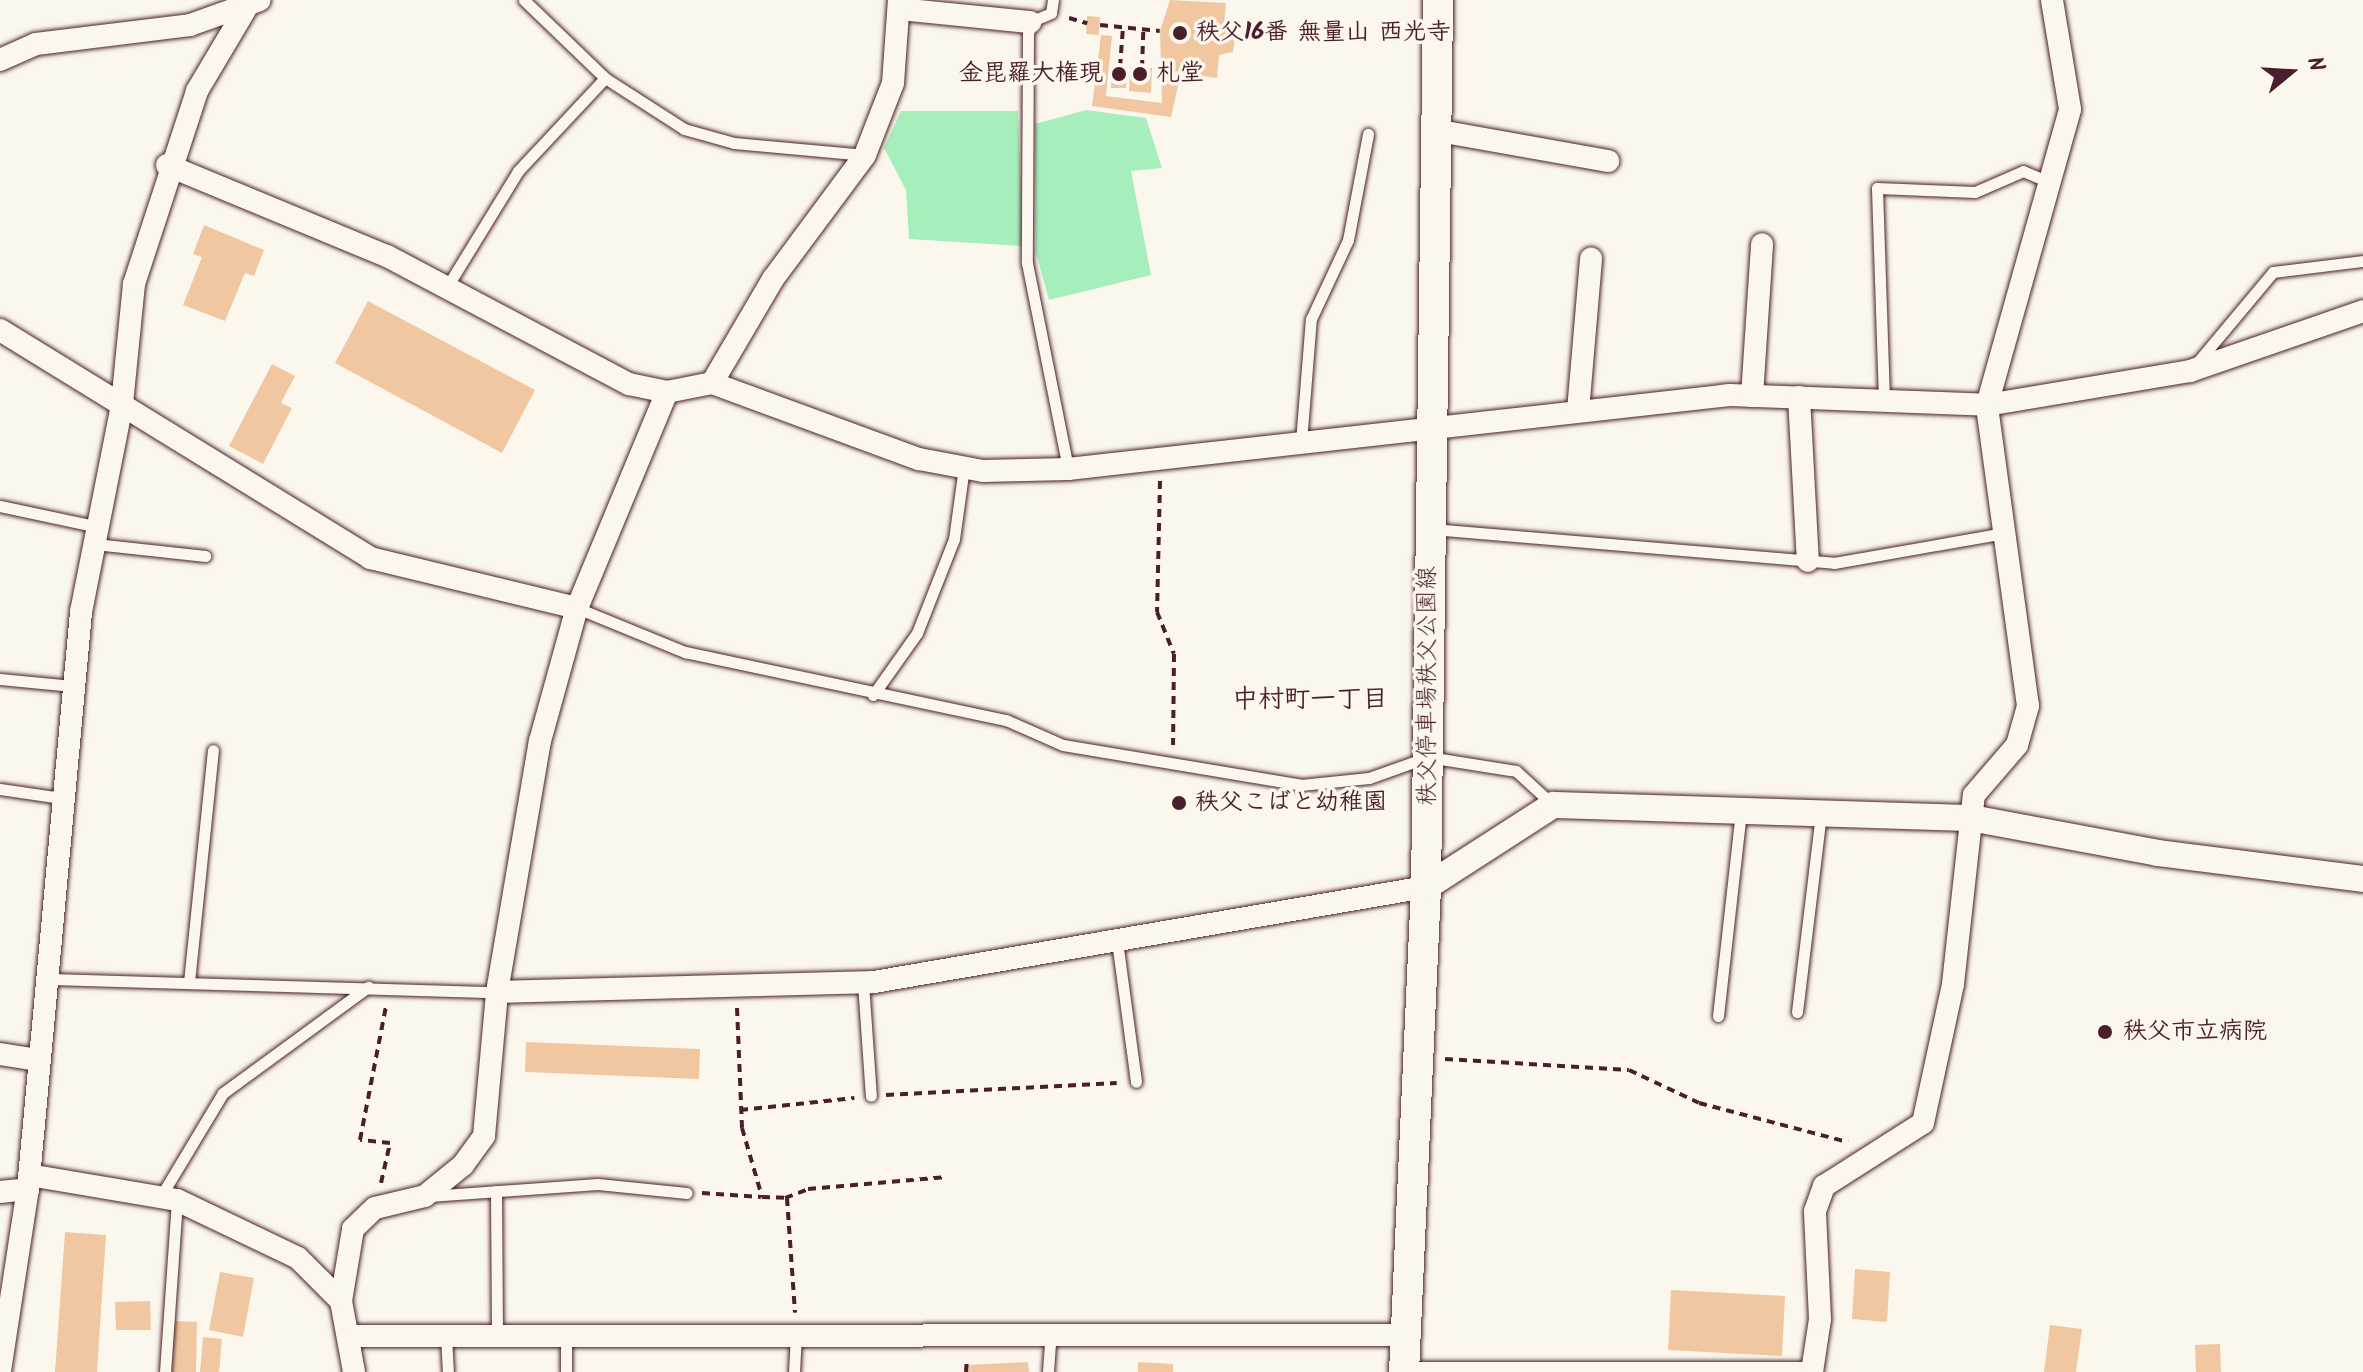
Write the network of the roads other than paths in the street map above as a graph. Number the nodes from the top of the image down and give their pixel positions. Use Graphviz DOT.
graph roads {
  1 [pos="524,0"];
  2 [pos="1053,0"];
  3 [pos="1438,0"];
  4 [pos="2052,0"];
  5 [pos="247,3"];
  6 [pos="899,4"];
  7 [pos="1030,22"];
  8 [pos="0,60"];
  9 [pos="605,78"];
  10 [pos="1434,130"];
  11 [pos="1368,134"];
  12 [pos="865,155"];
  13 [pos="1608,161"];
  14 [pos="167,165"];
  15 [pos="2053,184"];
  16 [pos="1762,244"];
  17 [pos="1591,259"];
  18 [pos="2363,261"];
  19 [pos="447,287"];
  20 [pos="2363,311"];
  21 [pos="0,330"];
  22 [pos="2190,371"];
  23 [pos="712,383"];
  24 [pos="667,392"];
  25 [pos="1752,396"];
  26 [pos="1799,397"];
  27 [pos="1884,400"];
  28 [pos="122,404"];
  29 [pos="1987,405"];
  30 [pos="1578,411"];
  31 [pos="1428,426"];
  32 [pos="1301,442"];
  33 [pos="964,467"];
  34 [pos="1068,469"];
  35 [pos="0,506"];
  36 [pos="1429,529"];
  37 [pos="2004,533"];
  38 [pos="97,535"];
  39 [pos="205,556"];
  40 [pos="1808,561"];
  41 [pos="577,608"];
  42 [pos="0,679"];
  43 [pos="73,686"];
  44 [pos="873,695"];
  45 [pos="213,750"];
  46 [pos="1428,757"];
  47 [pos="0,789"];
  48 [pos="61,798"];
  49 [pos="1553,805"];
  50 [pos="1741,809"];
  51 [pos="1821,814"];
  52 [pos="1971,818"];
  53 [pos="2363,879"];
  54 [pos="1426,887"];
  55 [pos="1117,941"];
  56 [pos="48,979"];
  57 [pos="189,982"];
  58 [pos="863,983"];
  59 [pos="369,986"];
  60 [pos="497,992"];
  61 [pos="1797,1012"];
  62 [pos="1718,1016"];
  63 [pos="0,1054"];
  64 [pos="38,1060"];
  65 [pos="1136,1082"];
  66 [pos="871,1096"];
  67 [pos="29,1182"];
  68 [pos="496,1191"];
  69 [pos="0,1192"];
  70 [pos="687,1193"];
  71 [pos="425,1196"];
  72 [pos="169,1198"];
  73 [pos="341,1301"];
  74 [pos="1051,1333"];
  75 [pos="796,1334"];
  76 [pos="446,1335"];
  77 [pos="497,1335"];
  78 [pos="566,1335"];
  79 [pos="1406,1335"];
  80 [pos="353,1336"];
  81 [pos="1405,1369"];
  82 [pos="1812,1370"];
  83 [pos="0,1371"];
  84 [pos="165,1372"];
  85 [pos="354,1372"];
  86 [pos="448,1372"];
  87 [pos="566,1372"];
  88 [pos="794,1372"];
  89 [pos="1048,1372"];
  1 -- 9 [label="lane"];
  2 -- 7 [label="lane"];
  3 -- 10 [label="main road, 秩父停車場秩父公園線"];
  4 -- 15 [label="street"];
  5 -- 8 [label="street"];
  5 -- 14 [label="street"];
  6 -- 7 [label="street"];
  6 -- 12 [label="street"];
  7 -- 34 [label="lane"];
  9 -- 12 [label="lane"];
  9 -- 19 [label="lane"];
  10 -- 13 [label="street"];
  10 -- 31 [label="main road, 秩父停車場秩父公園線"];
  11 -- 32 [label="lane"];
  12 -- 23 [label="street"];
  14 -- 19 [label="street"];
  14 -- 28 [label="street"];
  15 -- 27 [label="lane"];
  15 -- 29 [label="street"];
  16 -- 25 [label="street"];
  17 -- 30 [label="street"];
  18 -- 22 [label="lane"];
  19 -- 24 [label="street"];
  20 -- 22 [label="street"];
  21 -- 28 [label="street"];
  22 -- 29 [label="street"];
  23 -- 24 [label="street"];
  23 -- 33 [label="street"];
  24 -- 41 [label="street"];
  25 -- 26 [label="street"];
  25 -- 30 [label="street"];
  26 -- 27 [label="street"];
  26 -- 40 [label="street"];
  27 -- 29 [label="street"];
  28 -- 38 [label="street"];
  28 -- 41 [label="street"];
  29 -- 37 [label="street"];
  30 -- 31 [label="street"];
  31 -- 32 [label="street"];
  31 -- 36 [label="main road, 秩父停車場秩父公園線"];
  32 -- 34 [label="street"];
  33 -- 34 [label="street"];
  33 -- 44 [label="lane"];
  35 -- 38 [label="lane"];
  36 -- 40 [label="lane"];
  36 -- 46 [label="main road, 秩父停車場秩父公園線"];
  37 -- 40 [label="lane"];
  37 -- 52 [label="street"];
  38 -- 39 [label="lane"];
  38 -- 43 [label="street"];
  41 -- 44 [label="lane"];
  41 -- 60 [label="street"];
  42 -- 43 [label="lane"];
  43 -- 48 [label="street"];
  44 -- 46 [label="lane"];
  45 -- 57 [label="lane"];
  46 -- 49 [label="lane"];
  46 -- 54 [label="main road, 秩父停車場秩父公園線"];
  47 -- 48 [label="lane"];
  48 -- 56 [label="street"];
  49 -- 50 [label="street"];
  49 -- 54 [label="street"];
  50 -- 51 [label="street"];
  50 -- 62 [label="lane"];
  51 -- 52 [label="street"];
  51 -- 61 [label="lane"];
  52 -- 53 [label="street"];
  52 -- 82 [label="street"];
  54 -- 55 [label="street"];
  54 -- 79 [label="main road, 秩父停車場秩父公園線"];
  55 -- 58 [label="street"];
  55 -- 65 [label="lane"];
  56 -- 57 [label="lane"];
  56 -- 64 [label="street"];
  57 -- 59 [label="lane"];
  58 -- 60 [label="street"];
  58 -- 66 [label="lane"];
  59 -- 60 [label="lane"];
  59 -- 72 [label="lane"];
  60 -- 71 [label="street"];
  63 -- 64 [label="street"];
  64 -- 67 [label="street"];
  67 -- 69 [label="street"];
  67 -- 72 [label="street"];
  67 -- 83 [label="street"];
  68 -- 70 [label="lane"];
  68 -- 71 [label="lane"];
  68 -- 77 [label="lane"];
  71 -- 73 [label="street"];
  72 -- 73 [label="street"];
  72 -- 84 [label="lane"];
  73 -- 80 [label="street"];
  74 -- 75 [label="street"];
  74 -- 79 [label="street"];
  74 -- 89 [label="lane"];
  75 -- 78 [label="street"];
  75 -- 88 [label="lane"];
  76 -- 77 [label="street"];
  76 -- 80 [label="street"];
  76 -- 86 [label="lane"];
  77 -- 78 [label="street"];
  78 -- 87 [label="lane"];
  79 -- 81 [label="main road, 秩父停車場秩父公園線"];
  80 -- 85 [label="street"];
  81 -- 82 [label="lane"];
}
